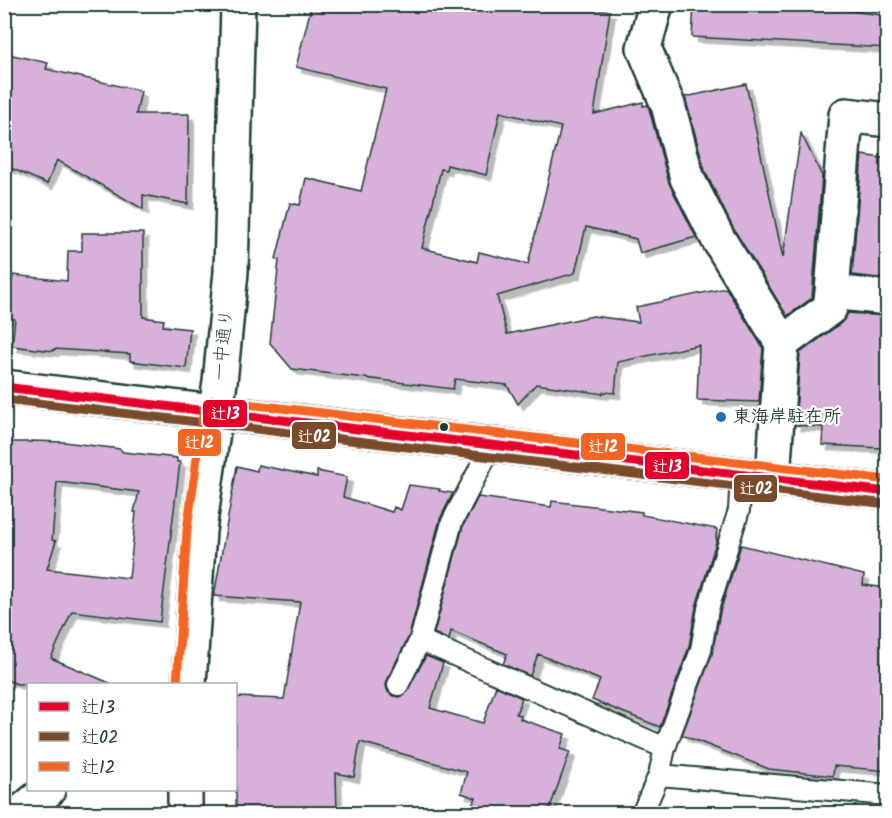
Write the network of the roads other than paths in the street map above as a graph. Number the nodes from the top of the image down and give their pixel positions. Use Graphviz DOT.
graph roads {
  1 [pos="238,4"];
  2 [pos="656,4"];
  3 [pos="888,120"];
  4 [pos="832,292"];
  5 [pos="888,298"];
  6 [pos="782,343"];
  7 [pos="4,387"];
  8 [pos="216,412"];
  9 [pos="492,445"];
  10 [pos="741,474"];
  11 [pos="773,478"];
  12 [pos="888,492"];
  13 [pos="420,640"];
  14 [pos="189,683"];
  15 [pos="398,686"];
  16 [pos="665,748"];
  17 [pos="658,775"];
  18 [pos="46,791"];
  19 [pos="185,791"];
  20 [pos="888,795"];
  21 [pos="19,813"];
  22 [pos="185,813"];
  23 [pos="642,813"];
  1 -- 8 [label="street, 一中通り"];
  2 -- 6 [label="street"];
  3 -- 4 [label="street"];
  4 -- 5 [label="street"];
  4 -- 6 [label="street"];
  6 -- 11 [label="street"];
  7 -- 8 [label="street"];
  8 -- 9 [label="street"];
  8 -- 14 [label="street, 一中通り"];
  9 -- 10 [label="street"];
  9 -- 13 [label="lane"];
  10 -- 11 [label="street"];
  10 -- 16 [label="lane"];
  11 -- 12 [label="street"];
  13 -- 15 [label="lane"];
  13 -- 16 [label="lane"];
  16 -- 17 [label="lane"];
  17 -- 20 [label="lane"];
  17 -- 23 [label="lane"];
  18 -- 21 [label="street"];
  19 -- 22 [label="street"];
}
